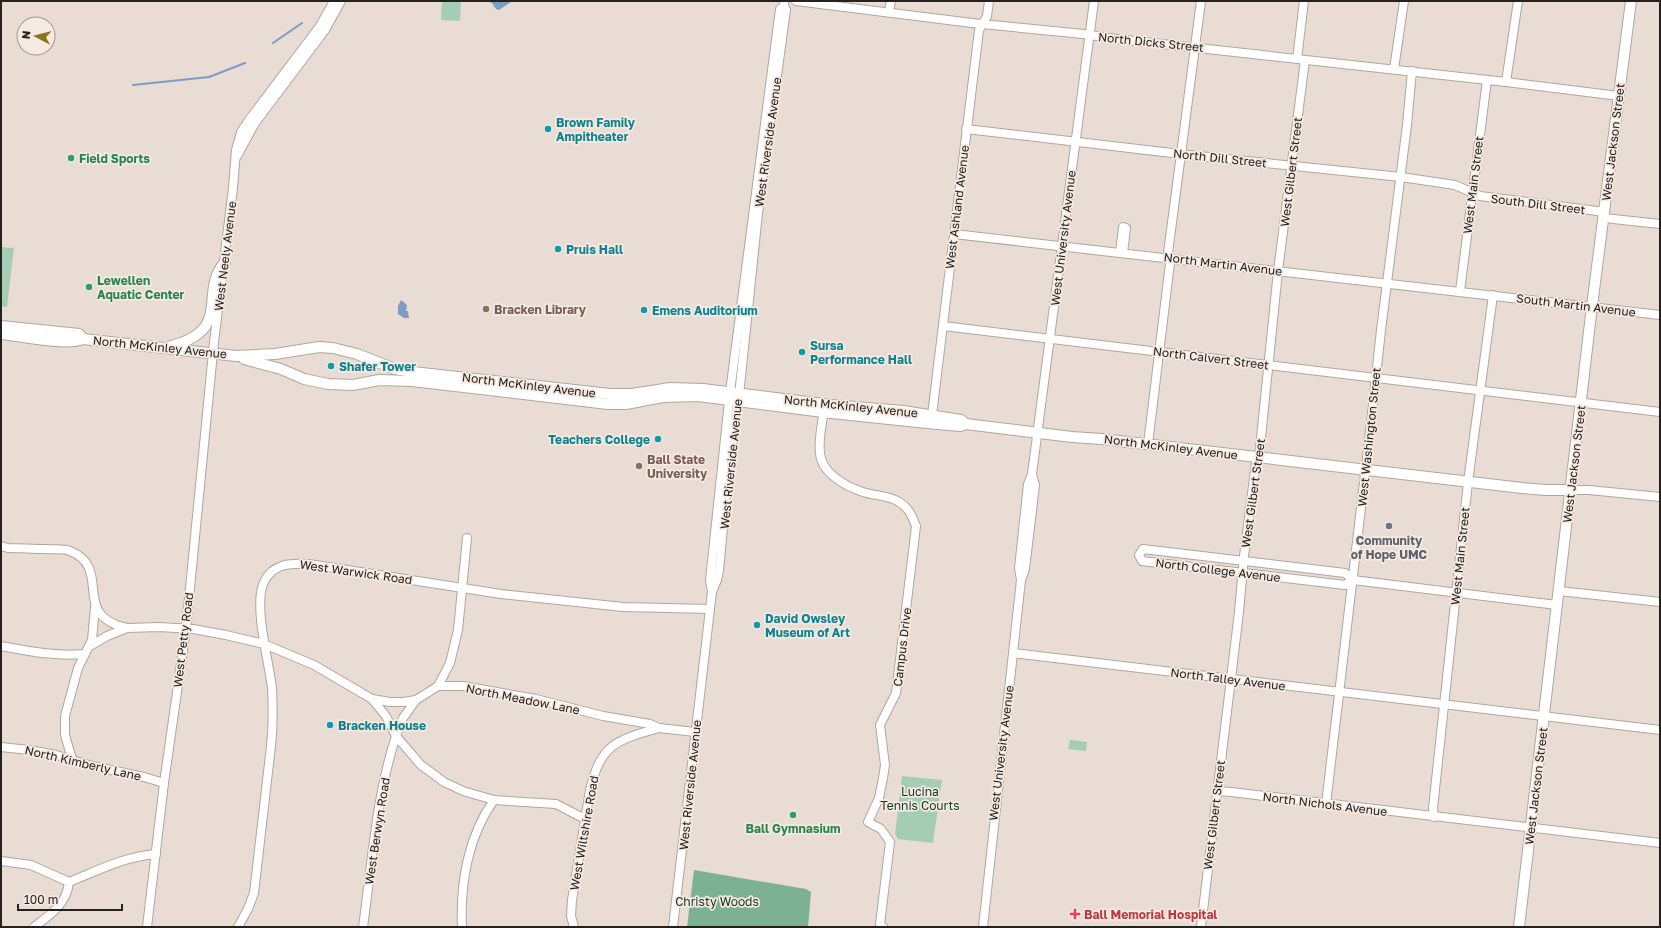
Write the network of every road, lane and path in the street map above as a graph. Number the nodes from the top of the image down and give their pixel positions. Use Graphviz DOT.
graph roads {
  1 [pos="334,1"];
  2 [pos="341,1"];
  3 [pos="796,1"];
  4 [pos="891,1"];
  5 [pos="989,1"];
  6 [pos="1094,1"];
  7 [pos="1200,1"];
  8 [pos="1304,1"];
  9 [pos="1404,1"];
  10 [pos="1518,1"];
  11 [pos="1631,1"];
  12 [pos="784,3"];
  13 [pos="889,12"];
  14 [pos="982,24"];
  15 [pos="1088,35"];
  16 [pos="1194,48"];
  17 [pos="1301,59"];
  18 [pos="1394,69"];
  19 [pos="1412,71"];
  20 [pos="1487,80"];
  21 [pos="1506,82"];
  22 [pos="1619,96"];
  23 [pos="966,129"];
  24 [pos="1075,142"];
  25 [pos="1181,154"];
  26 [pos="236,159"];
  27 [pos="1292,166"];
  28 [pos="1401,177"];
  29 [pos="1472,193"];
  30 [pos="1604,215"];
  31 [pos="1660,224"];
  32 [pos="954,234"];
  33 [pos="1062,246"];
  34 [pos="1169,258"];
  35 [pos="225,262"];
  36 [pos="1278,270"];
  37 [pos="1387,283"];
  38 [pos="1460,291"];
  39 [pos="1492,295"];
  40 [pos="1592,306"];
  41 [pos="1660,314"];
  42 [pos="1,326"];
  43 [pos="944,326"];
  44 [pos="1,334"];
  45 [pos="83,338"];
  46 [pos="1050,339"];
  47 [pos="166,347"];
  48 [pos="1159,352"];
  49 [pos="214,353"];
  50 [pos="236,356"];
  51 [pos="1268,365"];
  52 [pos="1376,378"];
  53 [pos="1479,390"];
  54 [pos="731,397"];
  55 [pos="1581,402"];
  56 [pos="824,408"];
  57 [pos="1660,412"];
  58 [pos="932,415"];
  59 [pos="966,424"];
  60 [pos="1037,433"];
  61 [pos="1148,444"];
  62 [pos="1258,457"];
  63 [pos="1366,469"];
  64 [pos="1468,482"];
  65 [pos="1571,490"];
  66 [pos="1660,497"];
  67 [pos="467,538"];
  68 [pos="1,546"];
  69 [pos="1244,561"];
  70 [pos="1242,573"];
  71 [pos="1353,580"];
  72 [pos="461,589"];
  73 [pos="1559,591"];
  74 [pos="1456,593"];
  75 [pos="1660,602"];
  76 [pos="1557,604"];
  77 [pos="95,606"];
  78 [pos="710,609"];
  79 [pos="127,628"];
  80 [pos="186,629"];
  81 [pos="264,644"];
  82 [pos="1,646"];
  83 [pos="90,646"];
  84 [pos="1013,653"];
  85 [pos="84,654"];
  86 [pos="1231,679"];
  87 [pos="438,686"];
  88 [pos="1339,692"];
  89 [pos="372,698"];
  90 [pos="416,700"];
  91 [pos="1443,705"];
  92 [pos="1544,716"];
  93 [pos="659,728"];
  94 [pos="1660,730"];
  95 [pos="695,732"];
  96 [pos="396,736"];
  97 [pos="1,748"];
  98 [pos="72,759"];
  99 [pos="164,783"];
  100 [pos="1217,791"];
  101 [pos="494,800"];
  102 [pos="1326,804"];
  103 [pos="1434,817"];
  104 [pos="585,819"];
  105 [pos="1531,828"];
  106 [pos="1660,843"];
  107 [pos="156,854"];
  108 [pos="1,861"];
  109 [pos="69,882"];
  110 [pos="571,916"];
  111 [pos="34,927"];
  112 [pos="147,927"];
  113 [pos="238,927"];
  114 [pos="363,927"];
  115 [pos="462,927"];
  116 [pos="568,927"];
  117 [pos="574,927"];
  118 [pos="673,927"];
  119 [pos="882,927"];
  120 [pos="983,927"];
  121 [pos="1200,927"];
  122 [pos="1519,927"];
  1 -- 26 [label="street, West Neely Avenue"];
  2 -- 26 [label="street, West Neely Avenue"];
  3 -- 13 [label="street, North Dicks Street"];
  4 -- 13 [label="street"];
  5 -- 14 [label="street, West Ashland Avenue"];
  6 -- 15 [label="street, West University Avenue"];
  7 -- 16 [label="street"];
  8 -- 17 [label="street, West Gilbert Street"];
  9 -- 18 [label="street"];
  10 -- 21 [label="street"];
  11 -- 22 [label="main road, West Jackson Street"];
  12 -- 54 [label="street, West Riverside Avenue"];
  13 -- 14 [label="street, North Dicks Street"];
  14 -- 15 [label="street, North Dicks Street"];
  14 -- 23 [label="street, West Ashland Avenue"];
  15 -- 16 [label="street, North Dicks Street"];
  15 -- 24 [label="street, West University Avenue"];
  16 -- 17 [label="street, North Dicks Street"];
  16 -- 25 [label="street"];
  17 -- 18 [label="street, North Dicks Street"];
  17 -- 27 [label="street, West Gilbert Street"];
  18 -- 19 [label="street, North Dicks Street"];
  19 -- 20 [label="street, North Dicks Street"];
  19 -- 28 [label="street, West Washington Street"];
  20 -- 21 [label="street, North Dicks Street"];
  20 -- 29 [label="street, West Main Street"];
  21 -- 22 [label="street, North Dicks Street"];
  22 -- 30 [label="main road, West Jackson Street"];
  23 -- 24 [label="street, North Dill Street"];
  23 -- 32 [label="street, West Ashland Avenue"];
  24 -- 25 [label="street, North Dill Street"];
  24 -- 33 [label="street, West University Avenue"];
  25 -- 27 [label="street, North Dill Street"];
  25 -- 34 [label="street"];
  26 -- 35 [label="street, West Neely Avenue"];
  27 -- 28 [label="street, North Dill Street"];
  27 -- 36 [label="street, West Gilbert Street"];
  28 -- 29 [label="street, North Dill Street"];
  28 -- 37 [label="street, West Washington Street"];
  29 -- 30 [label="street, South Dill Street"];
  29 -- 38 [label="street, West Main Street"];
  30 -- 31 [label="street, South Dill Street"];
  30 -- 40 [label="main road, West Jackson Street"];
  32 -- 33 [label="street, North Martin Avenue"];
  32 -- 43 [label="street, West Ashland Avenue"];
  33 -- 34 [label="street, North Martin Avenue"];
  33 -- 46 [label="street, West University Avenue"];
  34 -- 36 [label="street, North Martin Avenue"];
  34 -- 48 [label="street"];
  35 -- 47 [label="main road"];
  35 -- 49 [label="street, West Neely Avenue"];
  36 -- 37 [label="street, North Martin Avenue"];
  36 -- 51 [label="street, West Gilbert Street"];
  37 -- 38 [label="street, North Martin Avenue"];
  37 -- 52 [label="street, West Washington Street"];
  38 -- 39 [label="street, North Martin Avenue"];
  39 -- 40 [label="street, South Martin Avenue"];
  39 -- 53 [label="street, West Main Street"];
  40 -- 41 [label="street, South Martin Avenue"];
  40 -- 55 [label="main road, West Jackson Street"];
  42 -- 45 [label="main road, North McKinley Avenue"];
  43 -- 46 [label="street, North Calvert Street"];
  43 -- 58 [label="street, West Ashland Avenue"];
  44 -- 45 [label="main road, North McKinley Avenue"];
  45 -- 47 [label="main road, North McKinley Avenue"];
  46 -- 48 [label="street, North Calvert Street"];
  46 -- 60 [label="street, West University Avenue"];
  47 -- 49 [label="main road, North McKinley Avenue"];
  48 -- 51 [label="street, North Calvert Street"];
  48 -- 61 [label="street"];
  49 -- 50 [label="main road, North McKinley Avenue"];
  49 -- 80 [label="street, West Petty Road"];
  50 -- 54 [label="main road, North McKinley Avenue"];
  50 -- 54 [label="main road, North McKinley Avenue"];
  51 -- 52 [label="street, North Calvert Street"];
  51 -- 62 [label="street, West Gilbert Street"];
  52 -- 53 [label="street, North Calvert Street"];
  52 -- 63 [label="street, West Washington Street"];
  53 -- 55 [label="street, North Calvert Street"];
  53 -- 64 [label="street, West Main Street"];
  54 -- 56 [label="main road, North McKinley Avenue"];
  54 -- 78 [label="street, West Riverside Avenue"];
  55 -- 57 [label="street, North Calvert Street"];
  55 -- 65 [label="main road, West Jackson Street"];
  56 -- 58 [label="main road, North McKinley Avenue"];
  56 -- 59 [label="main road"];
  56 -- 119 [label="street, Campus Drive"];
  58 -- 59 [label="main road, North McKinley Avenue"];
  59 -- 60 [label="main road, North McKinley Avenue"];
  60 -- 61 [label="main road, North McKinley Avenue"];
  60 -- 84 [label="street, West University Avenue"];
  61 -- 62 [label="main road, North McKinley Avenue"];
  62 -- 63 [label="main road, North McKinley Avenue"];
  62 -- 69 [label="street, West Gilbert Street"];
  63 -- 64 [label="main road, North McKinley Avenue"];
  63 -- 71 [label="street, West Washington Street"];
  64 -- 65 [label="main road, North McKinley Avenue"];
  64 -- 74 [label="street, West Main Street"];
  65 -- 66 [label="street"];
  65 -- 73 [label="main road, West Jackson Street"];
  67 -- 72 [label="street"];
  68 -- 77 [label="street"];
  69 -- 70 [label="street, West Gilbert Street"];
  69 -- 70 [label="street, North College Avenue"];
  69 -- 71 [label="street, North College Avenue"];
  70 -- 71 [label="street, North College Avenue"];
  70 -- 86 [label="street, West Gilbert Street"];
  71 -- 74 [label="street, North College Avenue"];
  71 -- 88 [label="street, West Washington Street"];
  72 -- 78 [label="street, West Warwick Road"];
  72 -- 81 [label="street, West Warwick Road"];
  72 -- 87 [label="street"];
  73 -- 75 [label="street"];
  73 -- 76 [label="main road, West Jackson Street"];
  74 -- 76 [label="street, North College Avenue"];
  74 -- 91 [label="street, West Main Street"];
  76 -- 92 [label="main road, West Jackson Street"];
  77 -- 79 [label="street"];
  77 -- 83 [label="street"];
  78 -- 95 [label="street, West Riverside Avenue"];
  79 -- 80 [label="street"];
  79 -- 83 [label="street"];
  80 -- 81 [label="street"];
  80 -- 99 [label="street, West Petty Road"];
  81 -- 89 [label="street"];
  81 -- 113 [label="street, West Warwick Road"];
  82 -- 85 [label="street"];
  83 -- 85 [label="street"];
  84 -- 86 [label="street, North Talley Avenue"];
  84 -- 120 [label="street, West University Avenue"];
  85 -- 98 [label="street"];
  86 -- 88 [label="street, North Talley Avenue"];
  86 -- 100 [label="street, West Gilbert Street"];
  87 -- 90 [label="street"];
  87 -- 93 [label="street, North Meadow Lane"];
  88 -- 91 [label="street, North Talley Avenue"];
  88 -- 102 [label="street, West Washington Street"];
  89 -- 90 [label="street"];
  89 -- 96 [label="street"];
  90 -- 96 [label="street, West Berwyn Road"];
  91 -- 92 [label="street, North Talley Avenue"];
  91 -- 103 [label="street, West Main Street"];
  92 -- 94 [label="street, North Talley Avenue"];
  92 -- 105 [label="main road, West Jackson Street"];
  93 -- 95 [label="street, North Meadow Lane"];
  93 -- 104 [label="street, West Wiltshire Road"];
  95 -- 118 [label="street, West Riverside Avenue"];
  96 -- 101 [label="street"];
  96 -- 114 [label="street, West Berwyn Road"];
  97 -- 98 [label="street, North Kimberly Lane"];
  98 -- 99 [label="street, North Kimberly Lane"];
  99 -- 107 [label="street, West Petty Road"];
  100 -- 102 [label="street, North Nichols Avenue"];
  100 -- 121 [label="street, West Gilbert Street"];
  101 -- 104 [label="street"];
  101 -- 115 [label="street"];
  102 -- 103 [label="street, North Nichols Avenue"];
  103 -- 105 [label="street, North Nichols Avenue"];
  104 -- 110 [label="street, West Wiltshire Road"];
  105 -- 106 [label="street, North Nichols Avenue"];
  105 -- 122 [label="main road, West Jackson Street"];
  107 -- 109 [label="street"];
  107 -- 112 [label="street, West Petty Road"];
  108 -- 109 [label="street"];
  109 -- 111 [label="street"];
  110 -- 116 [label="street"];
  110 -- 117 [label="street, West Wiltshire Road"];
}
